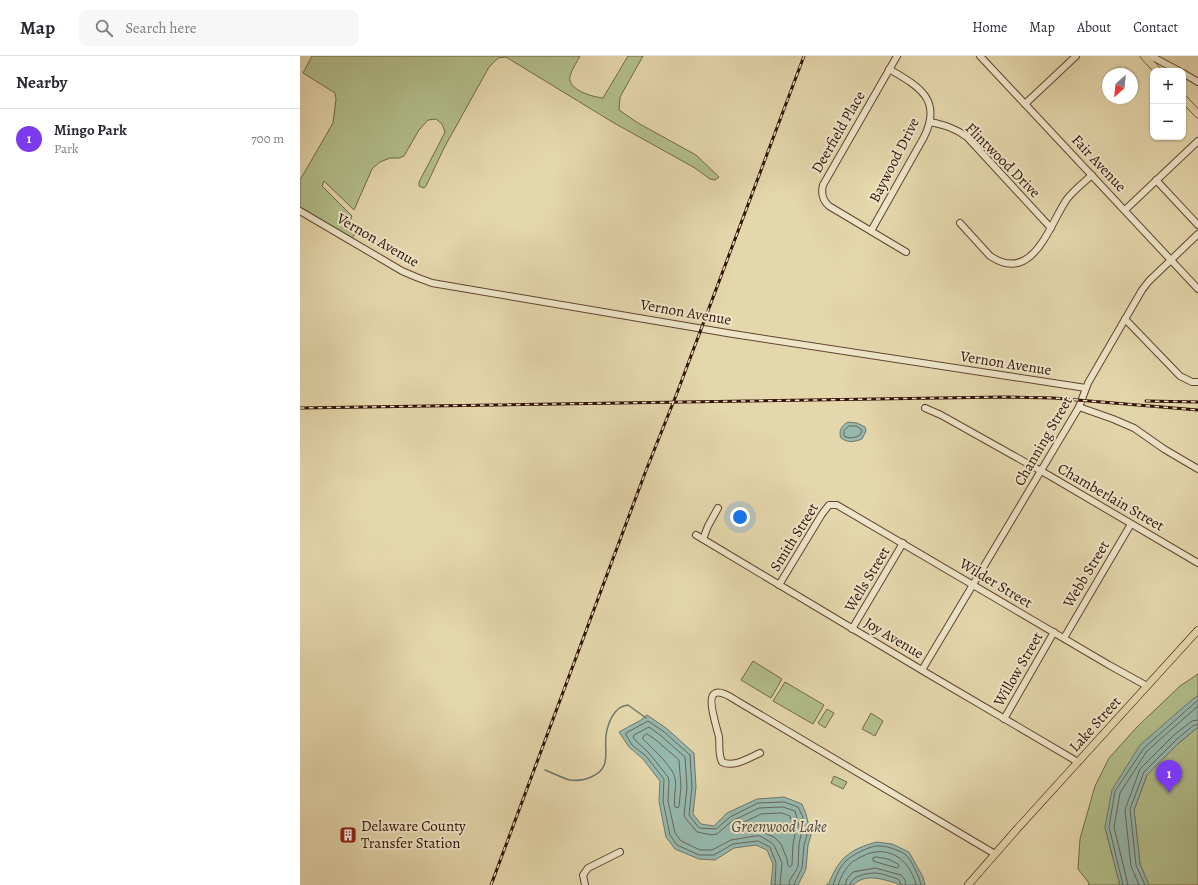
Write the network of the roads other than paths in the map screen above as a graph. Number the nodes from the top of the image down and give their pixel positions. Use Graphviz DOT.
graph roads {
  1 [pos="897,56"];
  2 [pos="980,56"];
  3 [pos="1076,56"];
  4 [pos="1144,56"];
  5 [pos="1151,56"];
  6 [pos="1155,68"];
  7 [pos="1173,68"];
  8 [pos="889,70"];
  9 [pos="1186,75"];
  10 [pos="1198,82"];
  11 [pos="1186,101"];
  12 [pos="1025,104"];
  13 [pos="1198,114"];
  14 [pos="930,122"];
  15 [pos="1198,141"];
  16 [pos="1092,175"];
  17 [pos="1156,180"];
  18 [pos="1125,210"];
  19 [pos="300,211"];
  20 [pos="960,223"];
  21 [pos="1198,225"];
  22 [pos="1051,228"];
  23 [pos="871,231"];
  24 [pos="1198,234"];
  25 [pos="906,252"];
  26 [pos="1171,260"];
  27 [pos="1198,288"];
  28 [pos="1125,319"];
  29 [pos="1198,382"];
  30 [pos="1086,388"];
  31 [pos="1079,407"];
  32 [pos="925,408"];
  33 [pos="1198,469"];
  34 [pos="1041,471"];
  35 [pos="832,504"];
  36 [pos="718,508"];
  37 [pos="1132,524"];
  38 [pos="696,535"];
  39 [pos="703,539"];
  40 [pos="903,544"];
  41 [pos="1198,563"];
  42 [pos="973,584"];
  43 [pos="779,585"];
  44 [pos="852,628"];
  45 [pos="1198,630"];
  46 [pos="1054,632"];
  47 [pos="1064,638"];
  48 [pos="922,670"];
  49 [pos="1147,686"];
  50 [pos="1004,719"];
  51 [pos="760,753"];
  52 [pos="1078,762"];
  53 [pos="620,852"];
  54 [pos="995,854"];
  55 [pos="585,885"];
  56 [pos="968,885"];
  1 -- 8 [label="street, Deerfield Place"];
  2 -- 12 [label="street, Fair Avenue"];
  3 -- 12 [label="street"];
  4 -- 6 [label="main road"];
  5 -- 7 [label="street"];
  8 -- 14 [label="street, Baywood Drive"];
  8 -- 23 [label="street, Deerfield Place"];
  9 -- 10 [label="street"];
  11 -- 13 [label="main road"];
  12 -- 16 [label="street, Fair Avenue"];
  14 -- 22 [label="street, Flintwood Drive"];
  14 -- 23 [label="street, Baywood Drive"];
  15 -- 17 [label="street"];
  16 -- 18 [label="street, Fair Avenue"];
  16 -- 22 [label="street"];
  17 -- 18 [label="street"];
  17 -- 21 [label="street"];
  18 -- 26 [label="street, Fair Avenue"];
  19 -- 30 [label="street, Vernon Avenue"];
  20 -- 22 [label="street"];
  23 -- 25 [label="street, Deerfield Place"];
  24 -- 26 [label="street, Channing Street"];
  26 -- 27 [label="street, Fair Avenue"];
  26 -- 28 [label="street, Channing Street"];
  28 -- 29 [label="street"];
  28 -- 30 [label="street, Channing Street"];
  30 -- 31 [label="street, Channing Street"];
  31 -- 33 [label="street"];
  31 -- 34 [label="street, Channing Street"];
  32 -- 34 [label="street, Chamberlain Street"];
  34 -- 37 [label="street, Chamberlain Street"];
  34 -- 42 [label="street, Channing Street"];
  35 -- 40 [label="street, Wilder Street"];
  35 -- 43 [label="street, Smith Street"];
  36 -- 39 [label="street"];
  37 -- 41 [label="street, Chamberlain Street"];
  37 -- 47 [label="street, Webb Street"];
  38 -- 39 [label="street, Joy Avenue"];
  39 -- 43 [label="street, Joy Avenue"];
  40 -- 42 [label="street, Wilder Street"];
  40 -- 44 [label="street, Wells Street"];
  42 -- 46 [label="street, Wilder Street"];
  42 -- 48 [label="street, Channing Street"];
  43 -- 44 [label="street, Joy Avenue"];
  44 -- 48 [label="street, Joy Avenue"];
  45 -- 49 [label="main road, Lake Street"];
  46 -- 47 [label="street, Wilder Street"];
  46 -- 50 [label="street, Willow Street"];
  47 -- 49 [label="street, Wilder Street"];
  48 -- 50 [label="street, Joy Avenue"];
  49 -- 52 [label="main road, Lake Street"];
  50 -- 52 [label="street, Joy Avenue"];
  51 -- 54 [label="street"];
  52 -- 54 [label="main road, Lake Street"];
  53 -- 55 [label="street"];
  54 -- 56 [label="main road, Lake Street"];
}
